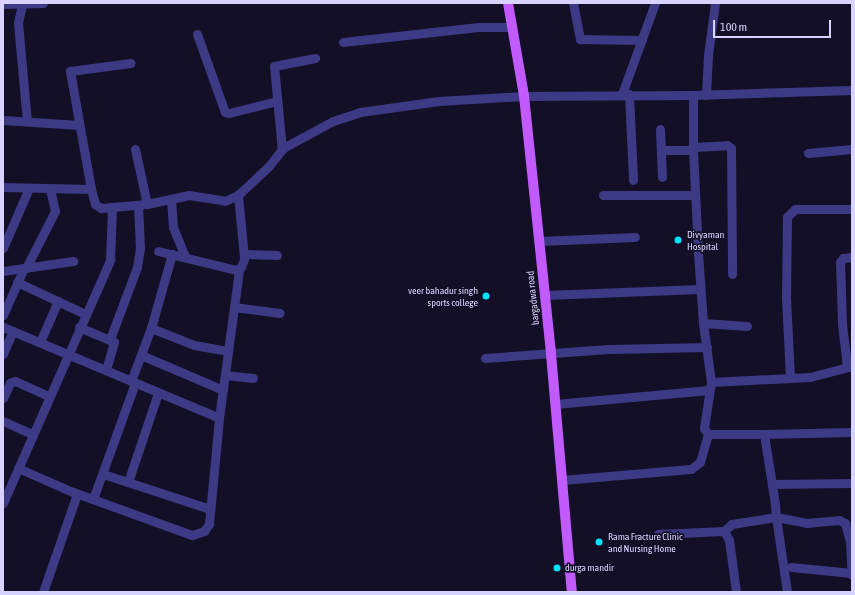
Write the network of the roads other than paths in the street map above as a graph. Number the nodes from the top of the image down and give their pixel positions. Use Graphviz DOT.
graph roads {
  1 [pos="43,3"];
  2 [pos="508,3"];
  3 [pos="573,3"];
  4 [pos="655,3"];
  5 [pos="715,3"];
  6 [pos="3,4"];
  7 [pos="22,5"];
  8 [pos="512,27"];
  9 [pos="197,34"];
  10 [pos="642,40"];
  11 [pos="343,42"];
  12 [pos="315,58"];
  13 [pos="130,62"];
  14 [pos="852,90"];
  15 [pos="626,94"];
  16 [pos="693,95"];
  17 [pos="706,95"];
  18 [pos="524,96"];
  19 [pos="277,101"];
  20 [pos="3,120"];
  21 [pos="27,122"];
  22 [pos="79,125"];
  23 [pos="660,128"];
  24 [pos="693,148"];
  25 [pos="135,149"];
  26 [pos="852,149"];
  27 [pos="282,150"];
  28 [pos="661,150"];
  29 [pos="808,153"];
  30 [pos="662,177"];
  31 [pos="633,180"];
  32 [pos="3,187"];
  33 [pos="29,188"];
  34 [pos="50,188"];
  35 [pos="91,189"];
  36 [pos="603,195"];
  37 [pos="695,195"];
  38 [pos="238,196"];
  39 [pos="171,199"];
  40 [pos="142,204"];
  41 [pos="112,207"];
  42 [pos="852,209"];
  43 [pos="635,237"];
  44 [pos="539,241"];
  45 [pos="3,248"];
  46 [pos="158,251"];
  47 [pos="172,254"];
  48 [pos="276,255"];
  49 [pos="185,257"];
  50 [pos="244,257"];
  51 [pos="852,257"];
  52 [pos="73,261"];
  53 [pos="25,268"];
  54 [pos="239,270"];
  55 [pos="3,271"];
  56 [pos="732,274"];
  57 [pos="17,282"];
  58 [pos="700,289"];
  59 [pos="545,295"];
  60 [pos="58,301"];
  61 [pos="847,306"];
  62 [pos="234,307"];
  63 [pos="280,313"];
  64 [pos="85,314"];
  65 [pos="3,315"];
  66 [pos="703,323"];
  67 [pos="747,326"];
  68 [pos="3,327"];
  69 [pos="79,327"];
  70 [pos="151,328"];
  71 [pos="13,331"];
  72 [pos="110,339"];
  73 [pos="40,342"];
  74 [pos="707,347"];
  75 [pos="228,351"];
  76 [pos="3,354"];
  77 [pos="67,354"];
  78 [pos="551,354"];
  79 [pos="141,355"];
  80 [pos="485,358"];
  81 [pos="850,366"];
  82 [pos="106,370"];
  83 [pos="225,375"];
  84 [pos="790,377"];
  85 [pos="253,378"];
  86 [pos="133,382"];
  87 [pos="710,386"];
  88 [pos="223,390"];
  89 [pos="158,393"];
  90 [pos="49,396"];
  91 [pos="3,398"];
  92 [pos="555,404"];
  93 [pos="219,418"];
  94 [pos="3,421"];
  95 [pos="852,432"];
  96 [pos="32,434"];
  97 [pos="708,434"];
  98 [pos="764,434"];
  99 [pos="18,468"];
  100 [pos="102,474"];
  101 [pos="3,478"];
  102 [pos="562,480"];
  103 [pos="12,482"];
  104 [pos="128,482"];
  105 [pos="852,483"];
  106 [pos="772,484"];
  107 [pos="77,494"];
  108 [pos="93,499"];
  109 [pos="3,503"];
  110 [pos="210,509"];
  111 [pos="776,517"];
  112 [pos="724,530"];
  113 [pos="658,534"];
  114 [pos="791,566"];
  115 [pos="852,574"];
  116 [pos="43,592"];
  117 [pos="572,592"];
  118 [pos="736,592"];
  119 [pos="787,592"];
  1 -- 7 [label="street"];
  2 -- 8 [label="main road, bargadwa road"];
  3 -- 10 [label="street"];
  4 -- 10 [label="street"];
  5 -- 17 [label="street"];
  6 -- 7 [label="street"];
  7 -- 21 [label="street"];
  8 -- 11 [label="street"];
  8 -- 18 [label="main road, bargadwa road"];
  9 -- 19 [label="street"];
  10 -- 15 [label="street"];
  12 -- 19 [label="street"];
  13 -- 22 [label="street"];
  14 -- 17 [label="street"];
  15 -- 16 [label="street"];
  15 -- 18 [label="street"];
  15 -- 31 [label="street"];
  16 -- 17 [label="street"];
  16 -- 24 [label="street"];
  18 -- 27 [label="street"];
  18 -- 44 [label="main road, bargadwa road"];
  19 -- 27 [label="street"];
  20 -- 21 [label="street"];
  21 -- 22 [label="street"];
  22 -- 35 [label="street"];
  23 -- 28 [label="street"];
  24 -- 28 [label="street"];
  24 -- 37 [label="street"];
  24 -- 56 [label="street"];
  25 -- 40 [label="street"];
  26 -- 29 [label="street"];
  27 -- 38 [label="street"];
  28 -- 30 [label="street"];
  32 -- 33 [label="street"];
  33 -- 34 [label="street"];
  33 -- 45 [label="street"];
  34 -- 35 [label="street"];
  34 -- 53 [label="street"];
  35 -- 41 [label="street"];
  36 -- 37 [label="street"];
  37 -- 58 [label="street"];
  38 -- 39 [label="street"];
  38 -- 50 [label="street"];
  39 -- 40 [label="street"];
  39 -- 49 [label="street"];
  40 -- 41 [label="street"];
  40 -- 72 [label="street"];
  41 -- 64 [label="street"];
  42 -- 84 [label="street"];
  43 -- 44 [label="street"];
  44 -- 59 [label="main road, bargadwa road"];
  46 -- 47 [label="street"];
  47 -- 49 [label="street"];
  47 -- 70 [label="street"];
  48 -- 50 [label="street"];
  49 -- 54 [label="street"];
  50 -- 54 [label="street"];
  51 -- 61 [label="street"];
  52 -- 53 [label="street"];
  53 -- 55 [label="street"];
  53 -- 57 [label="street"];
  54 -- 62 [label="street"];
  57 -- 60 [label="street"];
  57 -- 65 [label="street"];
  58 -- 59 [label="street"];
  58 -- 66 [label="street"];
  59 -- 78 [label="main road, bargadwa road"];
  60 -- 64 [label="street"];
  60 -- 73 [label="street"];
  61 -- 81 [label="street"];
  62 -- 63 [label="street"];
  62 -- 75 [label="street"];
  64 -- 69 [label="street"];
  66 -- 67 [label="street"];
  66 -- 74 [label="street"];
  68 -- 71 [label="street"];
  69 -- 72 [label="street"];
  69 -- 77 [label="street"];
  70 -- 75 [label="street"];
  70 -- 79 [label="street"];
  71 -- 73 [label="street"];
  71 -- 76 [label="street"];
  72 -- 82 [label="street"];
  73 -- 77 [label="street"];
  74 -- 78 [label="street"];
  74 -- 87 [label="street"];
  75 -- 83 [label="street"];
  77 -- 82 [label="street"];
  77 -- 90 [label="street"];
  78 -- 80 [label="street"];
  78 -- 92 [label="main road, bargadwa road"];
  79 -- 86 [label="street"];
  79 -- 88 [label="street"];
  81 -- 84 [label="street"];
  82 -- 86 [label="street"];
  83 -- 85 [label="street"];
  83 -- 88 [label="street"];
  84 -- 87 [label="street"];
  86 -- 89 [label="street"];
  86 -- 100 [label="street"];
  87 -- 92 [label="street"];
  87 -- 97 [label="street"];
  88 -- 93 [label="street"];
  89 -- 93 [label="street"];
  89 -- 104 [label="street"];
  90 -- 91 [label="street"];
  90 -- 96 [label="street"];
  92 -- 102 [label="main road, bargadwa road"];
  93 -- 110 [label="street"];
  94 -- 96 [label="street"];
  95 -- 98 [label="street"];
  96 -- 99 [label="street"];
  97 -- 98 [label="street"];
  97 -- 102 [label="street"];
  98 -- 106 [label="street"];
  99 -- 103 [label="street"];
  99 -- 107 [label="street"];
  100 -- 104 [label="street"];
  100 -- 108 [label="street"];
  101 -- 103 [label="street"];
  102 -- 117 [label="main road, bargadwa road"];
  103 -- 109 [label="street"];
  104 -- 110 [label="street"];
  105 -- 106 [label="street"];
  106 -- 111 [label="street"];
  107 -- 108 [label="street"];
  107 -- 116 [label="street"];
  108 -- 110 [label="street"];
  111 -- 112 [label="street"];
  111 -- 115 [label="street"];
  111 -- 119 [label="street"];
  112 -- 113 [label="street"];
  112 -- 118 [label="street"];
  114 -- 115 [label="street"];
}
